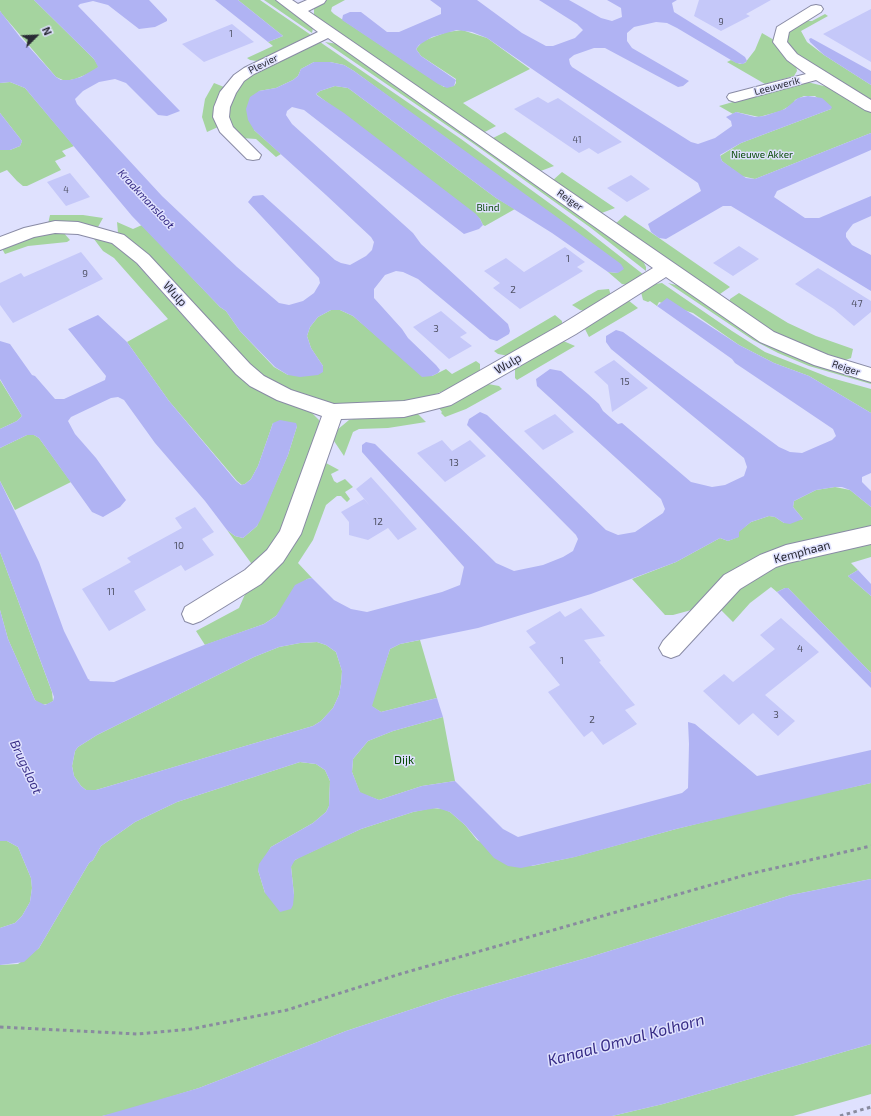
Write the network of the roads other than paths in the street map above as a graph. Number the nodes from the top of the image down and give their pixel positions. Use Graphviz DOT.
graph roads {
  1 [pos="283,0"];
  2 [pos="319,0"];
  3 [pos="816,9"];
  4 [pos="297,10"];
  5 [pos="329,32"];
  6 [pos="818,75"];
  7 [pos="735,97"];
  8 [pos="871,107"];
  9 [pos="253,155"];
  10 [pos="0,244"];
  11 [pos="666,268"];
  12 [pos="871,375"];
  13 [pos="333,412"];
  14 [pos="871,535"];
  15 [pos="193,614"];
  16 [pos="671,648"];
  1 -- 4 [label="street, Reiger"];
  2 -- 4 [label="street"];
  3 -- 6 [label="street, Leeuwerik"];
  4 -- 5 [label="street, Reiger"];
  5 -- 9 [label="street, Plevier"];
  5 -- 11 [label="street, Reiger"];
  6 -- 7 [label="street, Leeuwerik"];
  6 -- 8 [label="street, Leeuwerik"];
  10 -- 13 [label="street, Wulp"];
  11 -- 12 [label="street, Reiger"];
  11 -- 13 [label="street, Wulp"];
  13 -- 15 [label="street"];
  14 -- 16 [label="street, Kemphaan"];
}
